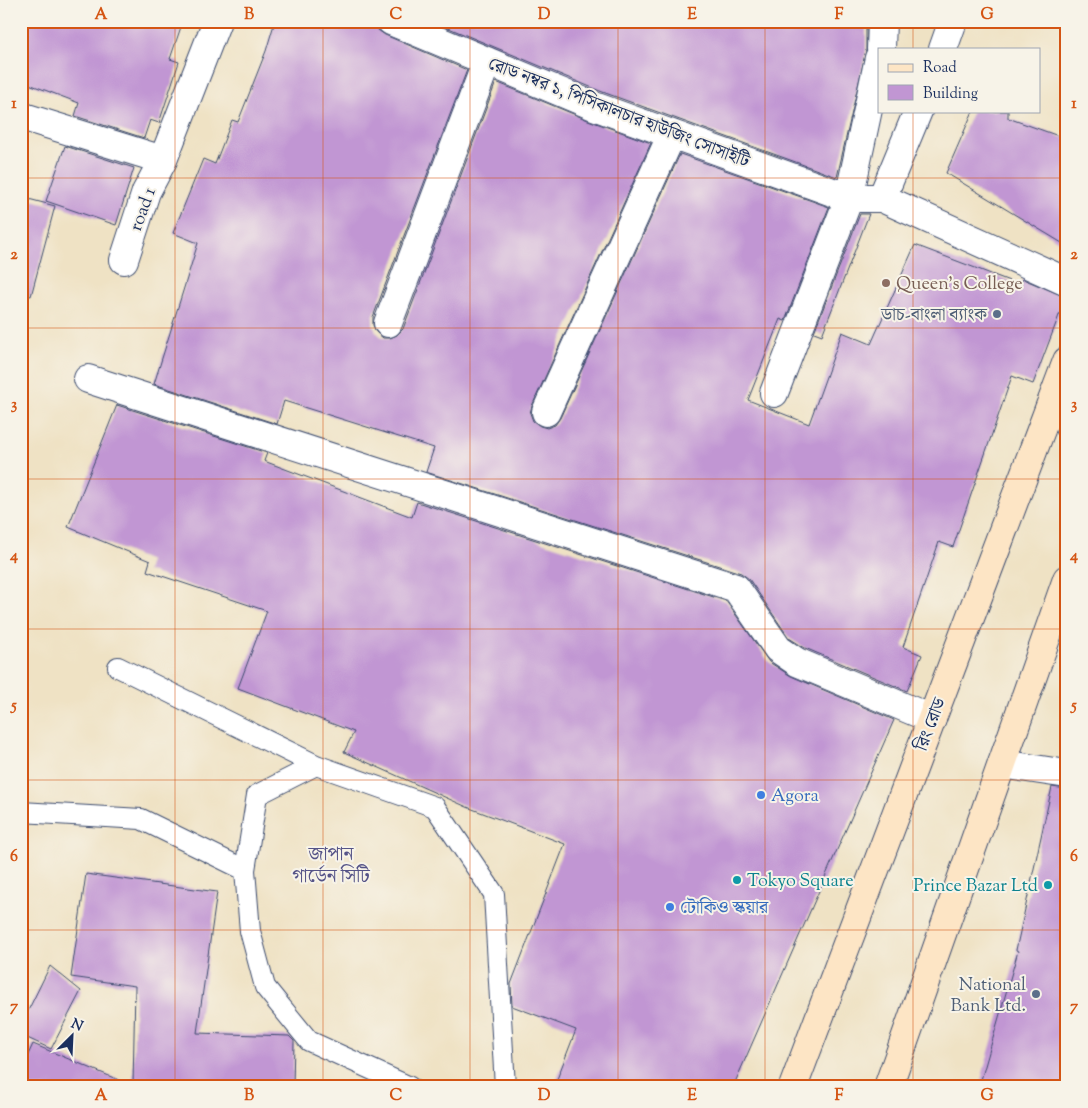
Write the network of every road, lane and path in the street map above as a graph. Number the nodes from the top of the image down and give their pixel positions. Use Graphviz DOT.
graph roads {
  1 [pos="217,21"];
  2 [pos="391,21"];
  3 [pos="882,21"];
  4 [pos="953,21"];
  5 [pos="881,48"];
  6 [pos="943,48"];
  7 [pos="487,61"];
  8 [pos="878,63"];
  9 [pos="918,112"];
  10 [pos="21,116"];
  11 [pos="672,134"];
  12 [pos="163,160"];
  13 [pos="848,198"];
  14 [pos="882,198"];
  15 [pos="124,260"];
  16 [pos="1067,282"];
  17 [pos="388,323"];
  18 [pos="1067,361"];
  19 [pos="88,379"];
  20 [pos="774,394"];
  21 [pos="546,412"];
  22 [pos="1067,579"];
  23 [pos="118,667"];
  24 [pos="932,719"];
  25 [pos="1002,764"];
  26 [pos="316,765"];
  27 [pos="1067,774"];
  28 [pos="21,812"];
  29 [pos="245,870"];
  30 [pos="410,1087"];
  31 [pos="505,1087"];
  32 [pos="793,1087"];
  33 [pos="888,1087"];
  1 -- 12 [label="street, road 1"];
  2 -- 7 [label="street, রোড নম্বর ১, পিসিকালচার হাউজিং সোসাইটি"];
  3 -- 5 [label="street"];
  4 -- 6 [label="street"];
  7 -- 11 [label="street, রোড নম্বর ১, পিসিকালচার হাউজিং সোসাইটি"];
  7 -- 17 [label="street"];
  8 -- 13 [label="street"];
  9 -- 14 [label="street"];
  10 -- 12 [label="street"];
  11 -- 13 [label="street, রোড নম্বর ১, পিসিকালচার হাউজিং সোসাইটি"];
  11 -- 21 [label="street"];
  12 -- 15 [label="street, road 1"];
  13 -- 14 [label="street, রোড নম্বর ১, পিসিকালচার হাউজিং সোসাইটি"];
  13 -- 20 [label="street"];
  14 -- 16 [label="street"];
  18 -- 24 [label="main road, রিং রোড"];
  19 -- 24 [label="street"];
  22 -- 25 [label="main road"];
  23 -- 26 [label="lane"];
  24 -- 32 [label="main road, রিং রোড"];
  25 -- 27 [label="street"];
  25 -- 33 [label="main road"];
  26 -- 29 [label="lane"];
  26 -- 31 [label="lane"];
  28 -- 29 [label="lane"];
  29 -- 30 [label="lane"];
}
